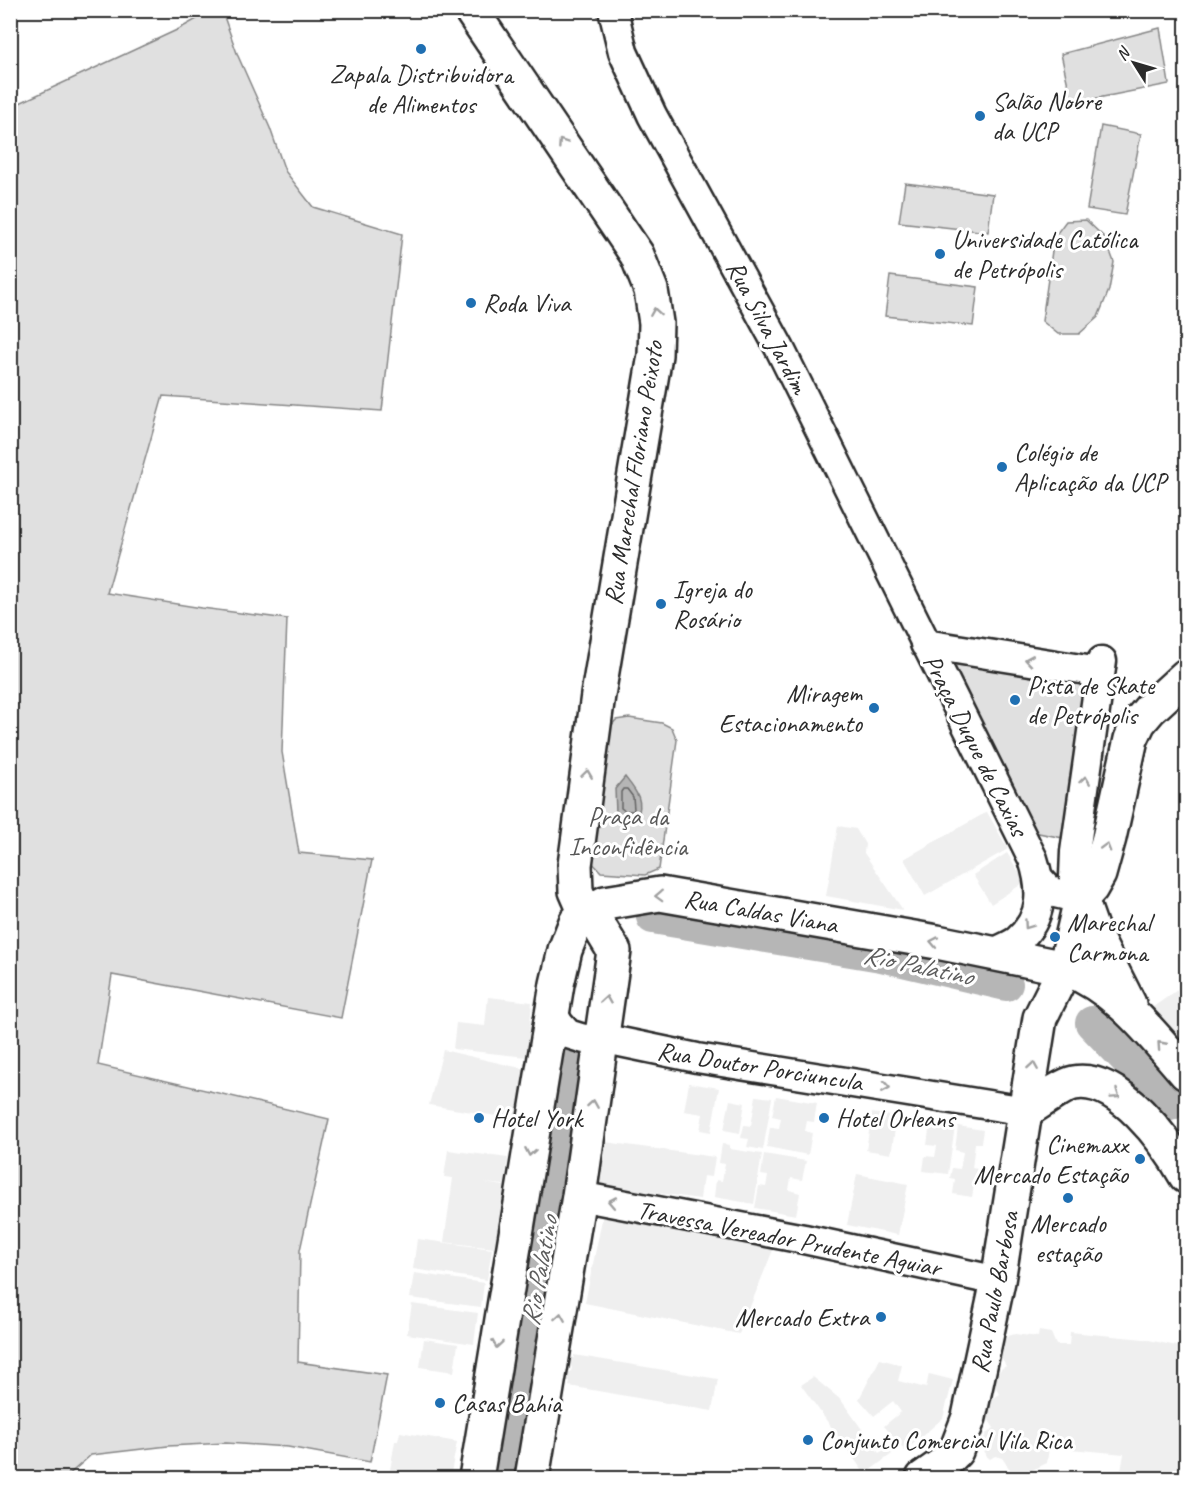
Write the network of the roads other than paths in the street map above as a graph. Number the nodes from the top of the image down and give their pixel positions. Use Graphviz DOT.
graph roads {
  1 [pos="471,10"];
  2 [pos="613,10"];
  3 [pos="925,644"];
  4 [pos="1186,676"];
  5 [pos="1075,852"];
  6 [pos="1037,870"];
  7 [pos="1082,899"];
  8 [pos="586,914"];
  9 [pos="1000,956"];
  10 [pos="1065,968"];
  11 [pos="552,1012"];
  12 [pos="1135,1016"];
  13 [pos="1040,1018"];
  14 [pos="600,1048"];
  15 [pos="546,1052"];
  16 [pos="1186,1073"];
  17 [pos="1026,1111"];
  18 [pos="1186,1176"];
  19 [pos="579,1196"];
  20 [pos="998,1281"];
  21 [pos="476,1479"];
  22 [pos="532,1479"];
  23 [pos="923,1479"];
  8 -- 1 [label="main road, Rua Marechal Floriano Peixoto, one-way"];
  2 -- 3 [label="street, Rua Silva Jardim"];
  5 -- 3 [label="street, Praça Duque de Caxias, one-way"];
  3 -- 6 [label="street, Praça Duque de Caxias"];
  7 -- 4 [label="main road, one-way"];
  5 -- 6 [label="street"];
  5 -- 7 [label="street, Praça Duque de Caxias"];
  6 -- 7 [label="street"];
  6 -- 9 [label="street, one-way"];
  7 -- 10 [label="main road"];
  7 -- 12 [label="main road"];
  9 -- 8 [label="main road, Rua Caldas Viana, one-way"];
  8 -- 11 [label="main road"];
  14 -- 8 [label="main road, one-way"];
  9 -- 10 [label="main road, Rua Caldas Viana"];
  9 -- 13 [label="main road"];
  10 -- 12 [label="main road, Rua Caldas Viana"];
  10 -- 13 [label="main road"];
  11 -- 14 [label="street, Rua Doutor Porciuncula"];
  11 -- 15 [label="main road"];
  16 -- 12 [label="main road, one-way"];
  17 -- 13 [label="main road, Rua Paulo Barbosa, one-way"];
  14 -- 15 [label="main road"];
  14 -- 17 [label="street, Rua Doutor Porciuncula, one-way"];
  19 -- 14 [label="main road, one-way"];
  15 -- 21 [label="main road, one-way"];
  17 -- 18 [label="main road, one-way"];
  17 -- 20 [label="main road, Rua Paulo Barbosa"];
  20 -- 19 [label="street, Travessa Vereador Prudente Aguiar, one-way"];
  22 -- 19 [label="main road, one-way"];
  20 -- 23 [label="main road, Rua Paulo Barbosa"];
}
